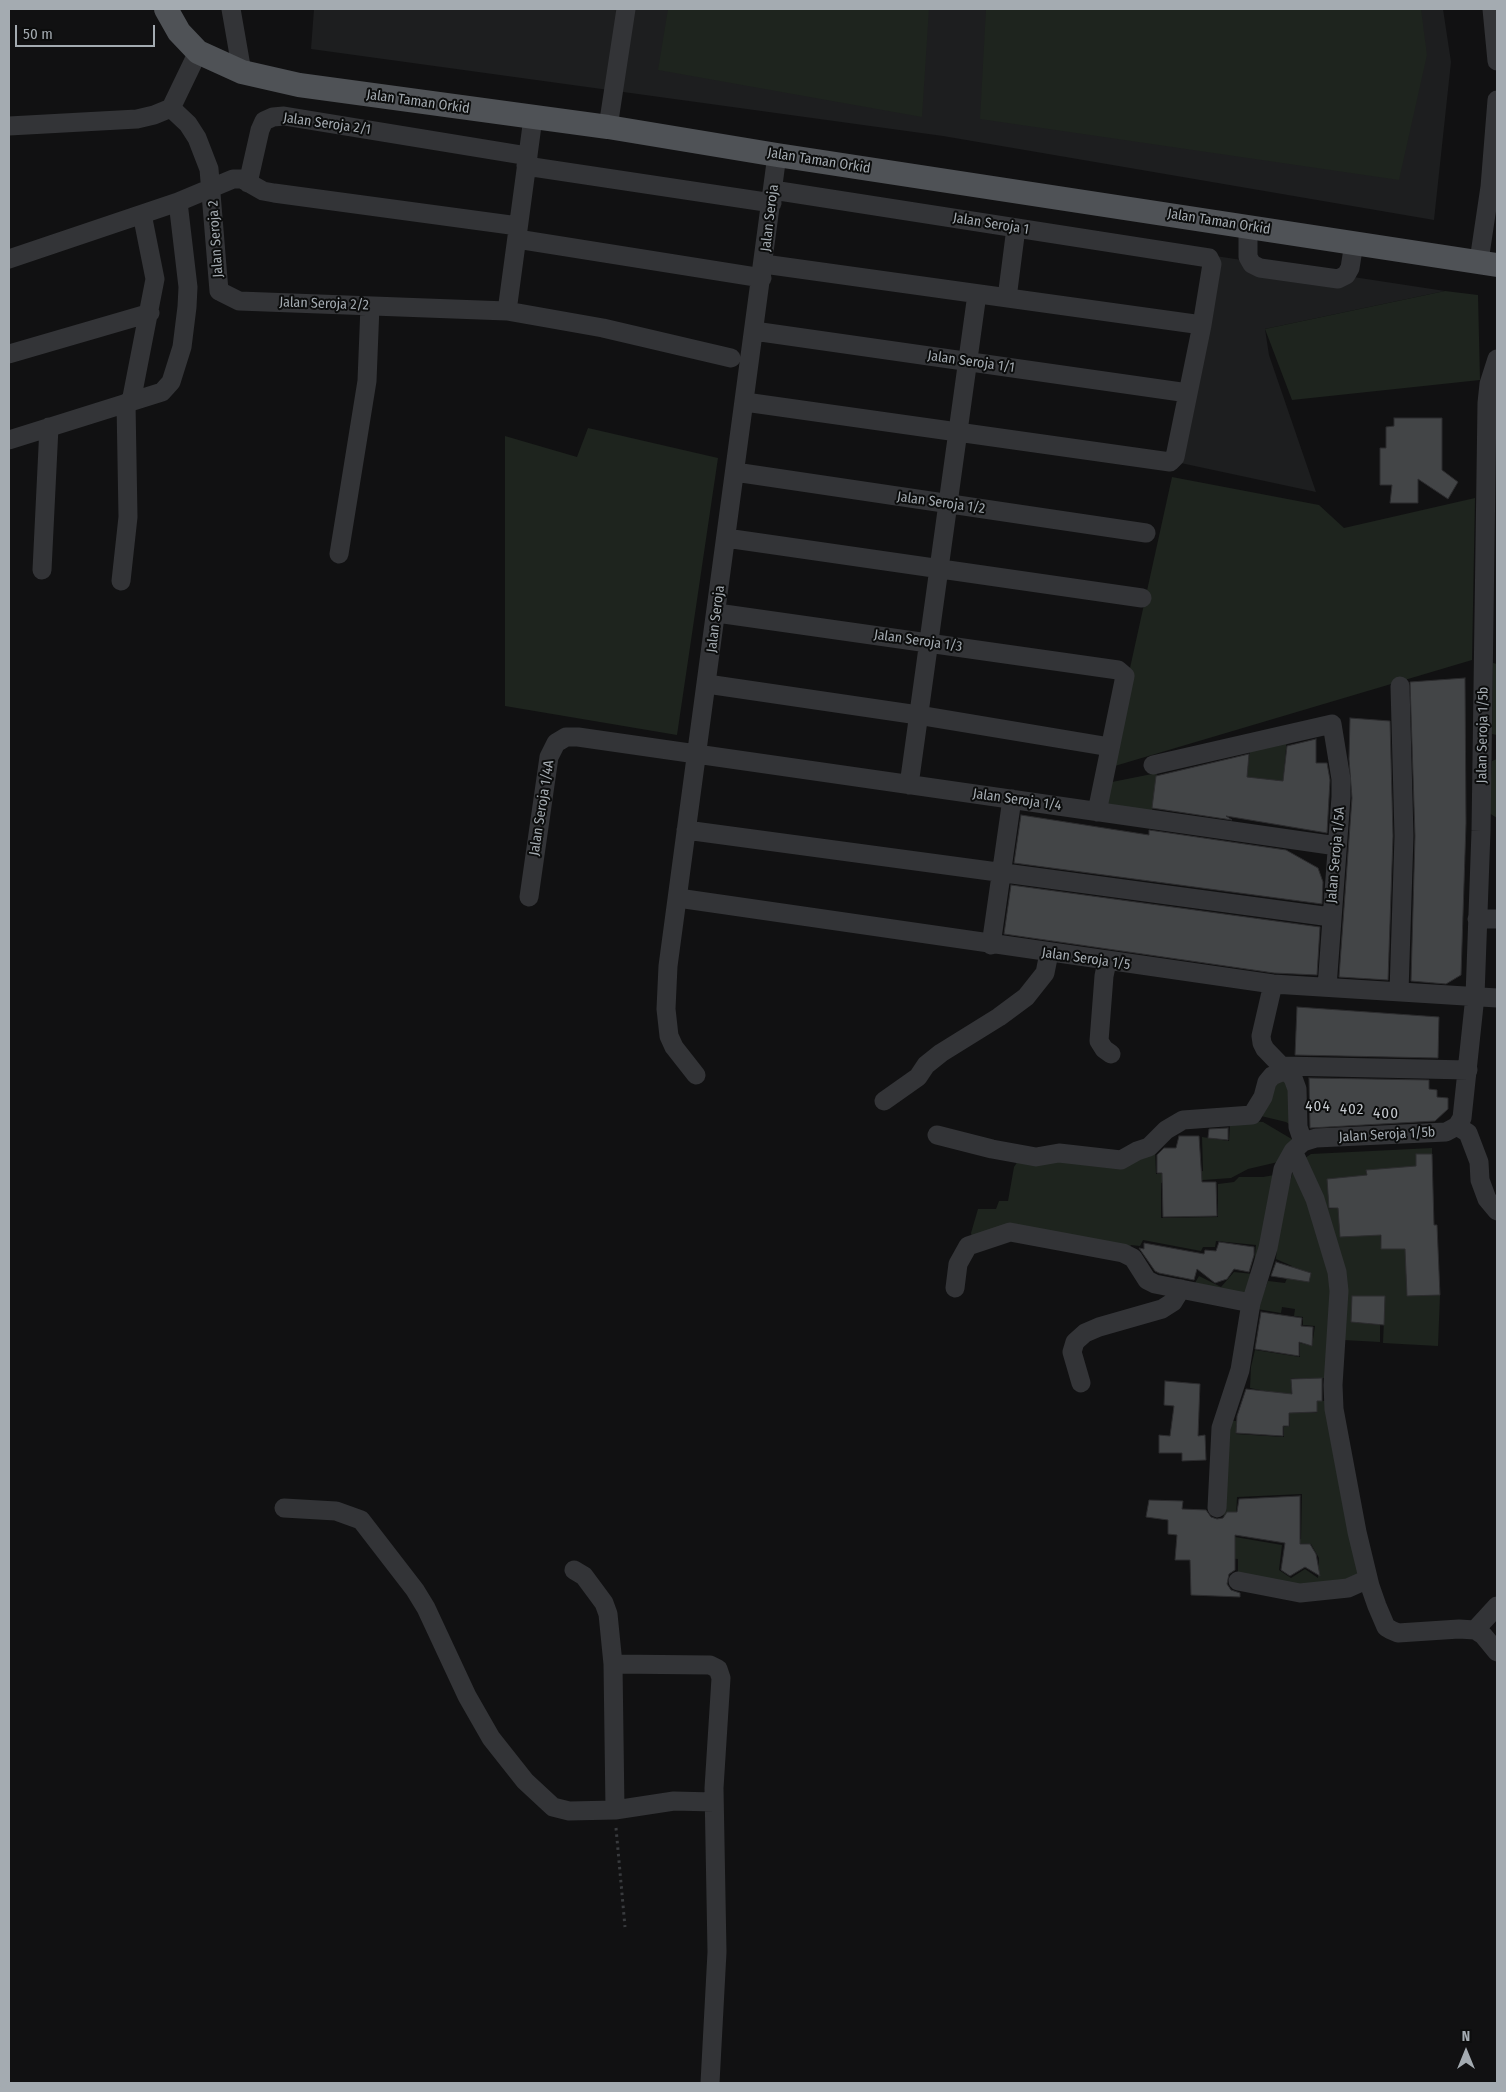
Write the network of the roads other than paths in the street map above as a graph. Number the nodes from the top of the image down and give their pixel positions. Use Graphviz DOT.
graph roads {
  1 [pos="166,9"];
  2 [pos="231,9"];
  3 [pos="626,9"];
  4 [pos="1492,9"];
  5 [pos="198,52"];
  6 [pos="1497,61"];
  7 [pos="242,72"];
  8 [pos="1497,100"];
  9 [pos="172,108"];
  10 [pos="533,118"];
  11 [pos="9,126"];
  12 [pos="608,127"];
  13 [pos="777,155"];
  14 [pos="527,161"];
  15 [pos="248,183"];
  16 [pos="213,187"];
  17 [pos="773,197"];
  18 [pos="178,202"];
  19 [pos="142,214"];
  20 [pos="1248,227"];
  21 [pos="1016,228"];
  22 [pos="518,233"];
  23 [pos="1354,243"];
  24 [pos="9,259"];
  25 [pos="1488,263"];
  26 [pos="763,271"];
  27 [pos="155,279"];
  28 [pos="187,282"];
  29 [pos="219,291"];
  30 [pos="976,294"];
  31 [pos="1007,298"];
  32 [pos="370,306"];
  33 [pos="507,311"];
  34 [pos="150,313"];
  35 [pos="1202,325"];
  36 [pos="754,331"];
  37 [pos="9,354"];
  38 [pos="731,358"];
  39 [pos="1497,359"];
  40 [pos="967,362"];
  41 [pos="1188,393"];
  42 [pos="129,402"];
  43 [pos="745,402"];
  44 [pos="49,427"];
  45 [pos="957,432"];
  46 [pos="9,440"];
  47 [pos="1492,461"];
  48 [pos="735,472"];
  49 [pos="948,504"];
  50 [pos="1146,533"];
  51 [pos="726,538"];
  52 [pos="339,554"];
  53 [pos="938,569"];
  54 [pos="42,570"];
  55 [pos="121,581"];
  56 [pos="1142,598"];
  57 [pos="717,612"];
  58 [pos="928,642"];
  59 [pos="1491,645"];
  60 [pos="708,684"];
  61 [pos="1400,686"];
  62 [pos="918,715"];
  63 [pos="1490,744"];
  64 [pos="1110,747"];
  65 [pos="697,754"];
  66 [pos="1154,765"];
  67 [pos="908,784"];
  68 [pos="1012,799"];
  69 [pos="1097,812"];
  70 [pos="686,830"];
  71 [pos="1489,830"];
  72 [pos="1337,846"];
  73 [pos="1002,873"];
  74 [pos="529,897"];
  75 [pos="678,898"];
  76 [pos="1331,917"];
  77 [pos="1477,919"];
  78 [pos="1497,919"];
  79 [pos="991,945"];
  80 [pos="1049,953"];
  81 [pos="1107,962"];
  82 [pos="1273,984"];
  83 [pos="1327,987"];
  84 [pos="1399,992"];
  85 [pos="1474,996"];
  86 [pos="1497,998"];
  87 [pos="1111,1054"];
  88 [pos="1284,1068"];
  89 [pos="1468,1070"];
  90 [pos="696,1075"];
  91 [pos="884,1101"];
  92 [pos="1457,1126"];
  93 [pos="937,1135"];
  94 [pos="1298,1146"];
  95 [pos="1497,1211"];
  96 [pos="955,1288"];
  97 [pos="1181,1289"];
  98 [pos="1251,1303"];
  99 [pos="1081,1383"];
  100 [pos="284,1508"];
  101 [pos="1216,1508"];
  102 [pos="574,1570"];
  103 [pos="1368,1579"];
  104 [pos="1238,1581"];
  105 [pos="1497,1606"];
  106 [pos="1475,1630"];
  107 [pos="1497,1652"];
  108 [pos="613,1664"];
  109 [pos="714,1802"];
  110 [pos="615,1810"];
  111 [pos="710,2083"];
  1 -- 5 [label="main road, Jalan Taman Orkid"];
  2 -- 7 [label="street"];
  3 -- 12 [label="street"];
  4 -- 6 [label="street"];
  5 -- 7 [label="main road, Jalan Taman Orkid"];
  5 -- 9 [label="street"];
  7 -- 10 [label="main road, Jalan Taman Orkid"];
  8 -- 25 [label="street"];
  9 -- 11 [label="street"];
  9 -- 16 [label="street, Jalan Seroja 2"];
  10 -- 12 [label="main road, Jalan Taman Orkid"];
  10 -- 14 [label="street"];
  12 -- 13 [label="main road, Jalan Taman Orkid"];
  13 -- 17 [label="street, Jalan Seroja"];
  13 -- 20 [label="main road, Jalan Taman Orkid"];
  14 -- 15 [label="street, Jalan Seroja 2/1"];
  14 -- 17 [label="street, Jalan Seroja 2/1"];
  14 -- 22 [label="street"];
  15 -- 16 [label="street"];
  15 -- 22 [label="street"];
  16 -- 18 [label="street"];
  16 -- 29 [label="street, Jalan Seroja 2"];
  17 -- 21 [label="street, Jalan Seroja 1"];
  17 -- 26 [label="street, Jalan Seroja"];
  18 -- 19 [label="street"];
  18 -- 28 [label="street"];
  19 -- 24 [label="street"];
  19 -- 27 [label="street"];
  20 -- 23 [label="main road, Jalan Taman Orkid"];
  20 -- 23 [label="street"];
  21 -- 31 [label="street"];
  21 -- 35 [label="street, Jalan Seroja 1"];
  22 -- 26 [label="street"];
  22 -- 33 [label="street"];
  23 -- 25 [label="main road, Jalan Taman Orkid"];
  26 -- 30 [label="street"];
  26 -- 36 [label="street, Jalan Seroja"];
  27 -- 28 [label="street"];
  27 -- 34 [label="street"];
  28 -- 29 [label="street, Jalan Seroja 2/2"];
  28 -- 42 [label="street"];
  29 -- 32 [label="street, Jalan Seroja 2/2"];
  30 -- 31 [label="street"];
  30 -- 40 [label="street"];
  31 -- 35 [label="street"];
  32 -- 33 [label="street, Jalan Seroja 2/2"];
  32 -- 52 [label="street"];
  33 -- 38 [label="street, Jalan Seroja 2/2"];
  34 -- 37 [label="street"];
  34 -- 42 [label="street"];
  35 -- 41 [label="street"];
  36 -- 40 [label="street, Jalan Seroja 1/1"];
  36 -- 43 [label="street, Jalan Seroja"];
  39 -- 47 [label="street, Jalan Seroja 1/5b"];
  40 -- 41 [label="street, Jalan Seroja 1/1"];
  40 -- 45 [label="street"];
  41 -- 45 [label="street"];
  42 -- 44 [label="street"];
  42 -- 55 [label="street"];
  43 -- 45 [label="street"];
  43 -- 48 [label="street, Jalan Seroja"];
  44 -- 46 [label="street"];
  44 -- 54 [label="street"];
  45 -- 49 [label="street"];
  47 -- 59 [label="street, Jalan Seroja 1/5b"];
  48 -- 49 [label="street, Jalan Seroja 1/2"];
  48 -- 51 [label="street, Jalan Seroja"];
  49 -- 50 [label="street, Jalan Seroja 1/2"];
  49 -- 53 [label="street"];
  51 -- 53 [label="street"];
  51 -- 57 [label="street, Jalan Seroja"];
  53 -- 56 [label="street"];
  53 -- 58 [label="street"];
  57 -- 58 [label="street, Jalan Seroja 1/3"];
  57 -- 60 [label="street, Jalan Seroja"];
  58 -- 62 [label="street"];
  58 -- 64 [label="street, Jalan Seroja 1/3"];
  59 -- 63 [label="street, Jalan Seroja 1/5b"];
  60 -- 62 [label="street"];
  60 -- 65 [label="street, Jalan Seroja"];
  61 -- 84 [label="street"];
  62 -- 64 [label="street"];
  62 -- 67 [label="street"];
  63 -- 71 [label="street, Jalan Seroja 1/5b"];
  64 -- 69 [label="street"];
  65 -- 67 [label="street, Jalan Seroja 1/4"];
  65 -- 70 [label="street, Jalan Seroja"];
  65 -- 74 [label="street, Jalan Seroja 1/4A"];
  66 -- 72 [label="street, Jalan Seroja 1/5A"];
  67 -- 68 [label="street, Jalan Seroja 1/4"];
  68 -- 69 [label="street, Jalan Seroja 1/4"];
  68 -- 73 [label="street"];
  69 -- 72 [label="street, Jalan Seroja 1/4"];
  70 -- 73 [label="street"];
  70 -- 75 [label="street, Jalan Seroja"];
  71 -- 77 [label="street, Jalan Seroja 1/5b"];
  72 -- 76 [label="street, Jalan Seroja 1/5A"];
  73 -- 76 [label="street"];
  73 -- 79 [label="street"];
  75 -- 79 [label="street, Jalan Seroja 1/5"];
  75 -- 90 [label="street, Jalan Seroja"];
  76 -- 83 [label="street, Jalan Seroja 1/5A"];
  77 -- 78 [label="street"];
  77 -- 85 [label="street, Jalan Seroja 1/5b"];
  79 -- 80 [label="street, Jalan Seroja 1/5"];
  80 -- 81 [label="street, Jalan Seroja 1/5"];
  80 -- 91 [label="street"];
  81 -- 82 [label="street, Jalan Seroja 1/5"];
  81 -- 87 [label="street"];
  82 -- 83 [label="street, Jalan Seroja 1/5"];
  82 -- 88 [label="street"];
  83 -- 84 [label="street, Jalan Seroja 1/5"];
  84 -- 85 [label="street, Jalan Seroja 1/5"];
  85 -- 86 [label="street, Jalan Seroja 1/5"];
  85 -- 89 [label="street, Jalan Seroja 1/5b"];
  88 -- 89 [label="street"];
  88 -- 93 [label="street"];
  88 -- 94 [label="street"];
  89 -- 92 [label="street, Jalan Seroja 1/5b"];
  92 -- 94 [label="street, Jalan Seroja 1/5b"];
  92 -- 95 [label="street"];
  94 -- 98 [label="street"];
  94 -- 103 [label="street"];
  96 -- 97 [label="street"];
  97 -- 98 [label="street"];
  97 -- 99 [label="street"];
  98 -- 101 [label="street"];
  100 -- 110 [label="street"];
  102 -- 108 [label="street"];
  103 -- 104 [label="street"];
  103 -- 106 [label="street"];
  105 -- 106 [label="street"];
  106 -- 107 [label="street"];
  108 -- 109 [label="street"];
  108 -- 110 [label="street"];
  109 -- 110 [label="street"];
  109 -- 111 [label="street"];
}
